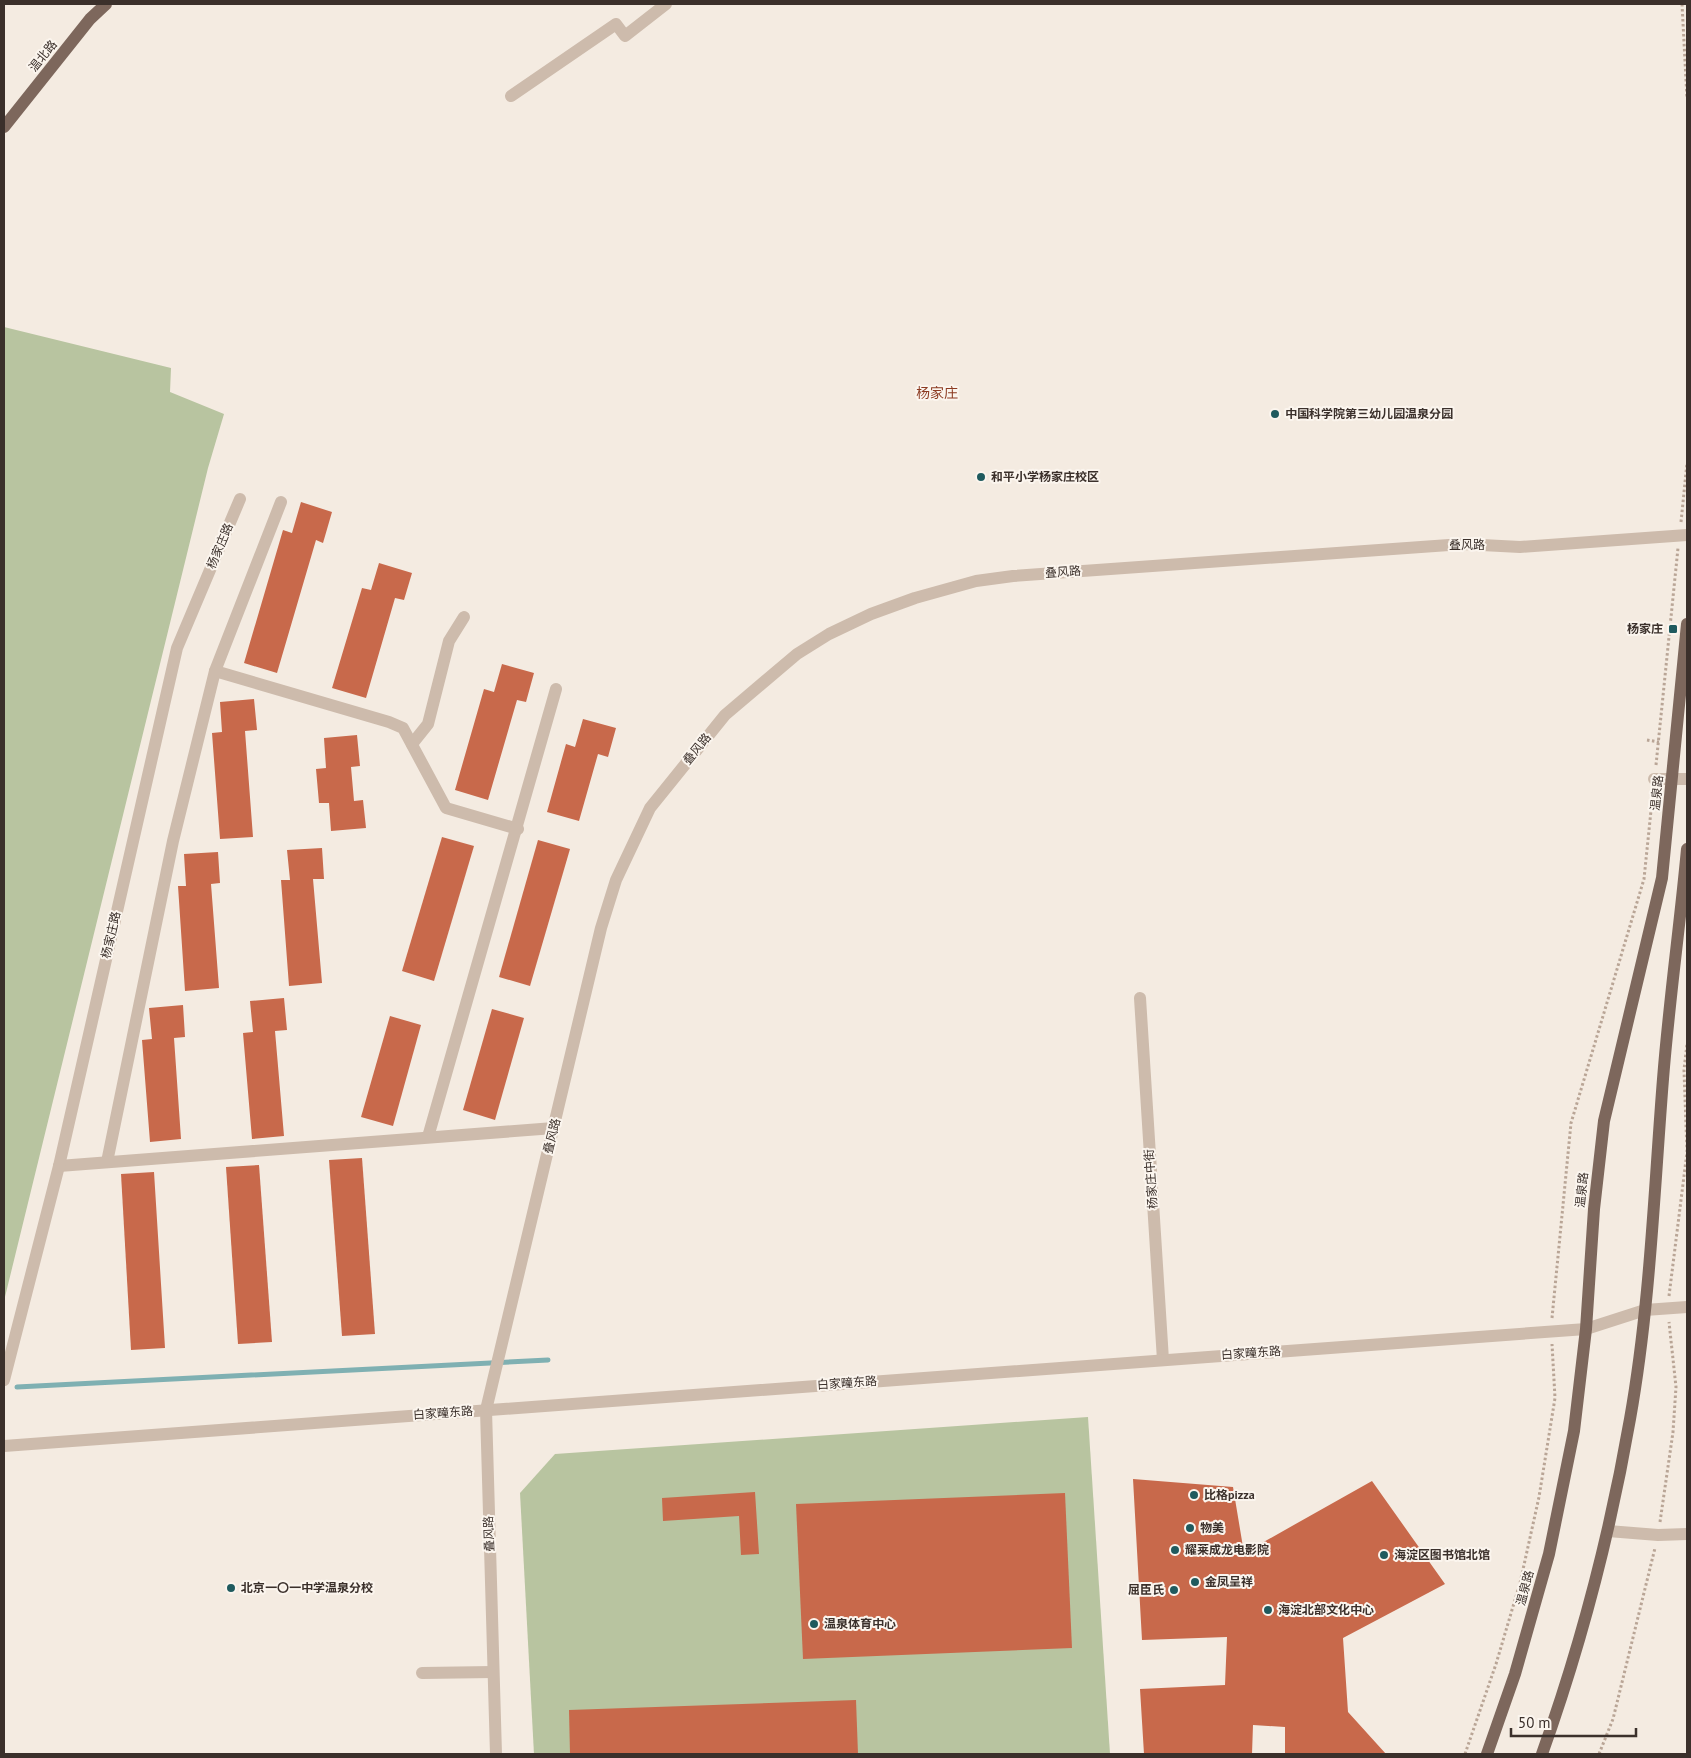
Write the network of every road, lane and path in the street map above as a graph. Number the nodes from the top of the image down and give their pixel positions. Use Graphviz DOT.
graph roads {
  1 [pos="106,4"];
  2 [pos="666,4"];
  3 [pos="1682,4"];
  4 [pos="511,96"];
  5 [pos="1687,100"];
  6 [pos="4,128"];
  7 [pos="240,498"];
  8 [pos="281,502"];
  9 [pos="1687,535"];
  10 [pos="464,617"];
  11 [pos="1687,624"];
  12 [pos="215,671"];
  13 [pos="556,689"];
  14 [pos="412,744"];
  15 [pos="1654,779"];
  16 [pos="1672,779"];
  17 [pos="1687,779"];
  18 [pos="518,829"];
  19 [pos="1687,849"];
  20 [pos="1140,998"];
  21 [pos="1687,1044"];
  22 [pos="554,1128"];
  23 [pos="428,1137"];
  24 [pos="107,1162"];
  25 [pos="59,1166"];
  26 [pos="1687,1307"];
  27 [pos="1668,1308"];
  28 [pos="1645,1310"];
  29 [pos="1586,1329"];
  30 [pos="1163,1360"];
  31 [pos="4,1380"];
  32 [pos="486,1410"];
  33 [pos="4,1446"];
  34 [pos="1608,1531"];
  35 [pos="1687,1534"];
  36 [pos="1658,1535"];
  37 [pos="493,1672"];
  38 [pos="422,1673"];
  39 [pos="496,1754"];
  40 [pos="1487,1754"];
  41 [pos="1542,1754"];
  42 [pos="1599,1754"];
  1 -- 6 [label="main road, 温北路"];
  2 -- 4 [label="street"];
  3 -- 5 [label="path"];
  7 -- 25 [label="street, 杨家庄路"];
  8 -- 12 [label="street"];
  9 -- 22 [label="street, 叠风路"];
  10 -- 14 [label="street"];
  11 -- 16 [label="main road, 温泉路"];
  12 -- 14 [label="street"];
  12 -- 24 [label="street"];
  13 -- 18 [label="street"];
  14 -- 18 [label="street"];
  15 -- 16 [label="street"];
  16 -- 17 [label="street"];
  16 -- 29 [label="main road, 温泉路"];
  18 -- 23 [label="street"];
  19 -- 28 [label="main road"];
  20 -- 30 [label="street, 杨家庄中街"];
  21 -- 27 [label="path"];
  22 -- 23 [label="street"];
  22 -- 32 [label="street, 叠风路"];
  23 -- 24 [label="street"];
  24 -- 25 [label="street"];
  25 -- 31 [label="street, 杨家庄路"];
  26 -- 27 [label="street, 白家疃东路"];
  27 -- 28 [label="street, 白家疃东路"];
  27 -- 36 [label="path"];
  28 -- 29 [label="street, 白家疃东路"];
  28 -- 34 [label="main road"];
  29 -- 30 [label="street, 白家疃东路"];
  29 -- 40 [label="main road, 温泉路"];
  30 -- 32 [label="street, 白家疃东路"];
  32 -- 33 [label="street, 白家疃东路"];
  32 -- 37 [label="street, 叠风路"];
  34 -- 36 [label="street"];
  34 -- 41 [label="main road"];
  35 -- 36 [label="street"];
  36 -- 42 [label="path"];
  37 -- 38 [label="street"];
  37 -- 39 [label="street, 叠风路"];
}
